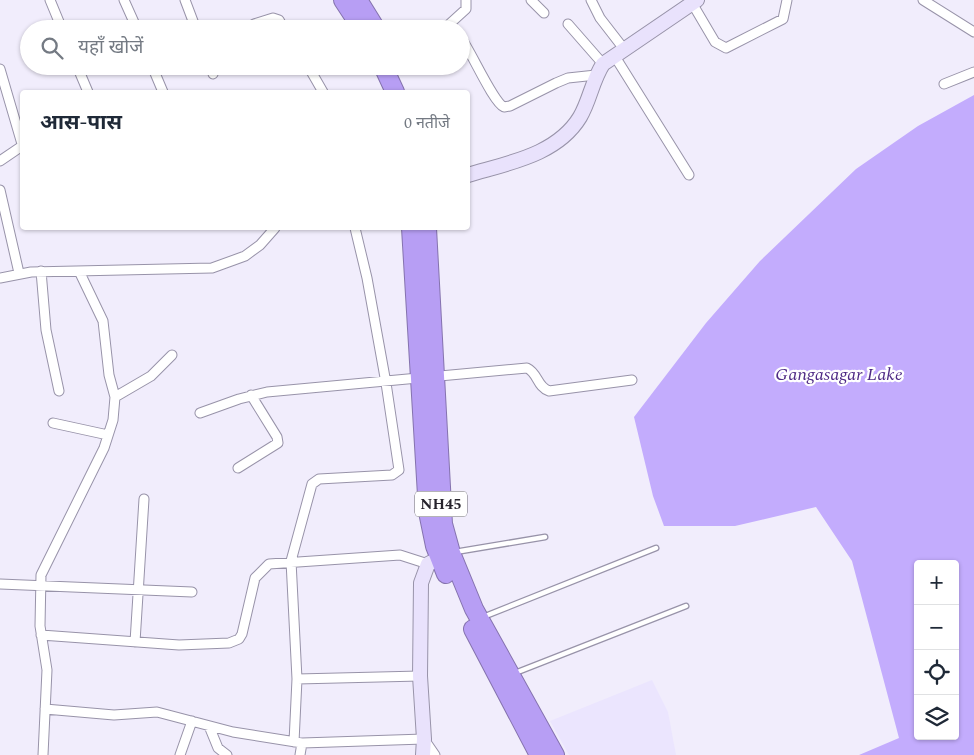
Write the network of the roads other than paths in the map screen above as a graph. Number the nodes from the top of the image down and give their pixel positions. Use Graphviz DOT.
graph roads {
  1 [pos="50,0"];
  2 [pos="124,0"];
  3 [pos="185,0"];
  4 [pos="343,0"];
  5 [pos="358,0"];
  6 [pos="466,0"];
  7 [pos="531,0"];
  8 [pos="592,0"];
  9 [pos="787,0"];
  10 [pos="923,0"];
  11 [pos="694,2"];
  12 [pos="544,13"];
  13 [pos="58,20"];
  14 [pos="132,20"];
  15 [pos="193,20"];
  16 [pos="267,20"];
  17 [pos="279,20"];
  18 [pos="356,20"];
  19 [pos="370,20"];
  20 [pos="454,20"];
  21 [pos="568,24"];
  22 [pos="974,32"];
  23 [pos="470,54"];
  24 [pos="609,61"];
  25 [pos="0,69"];
  26 [pos="974,72"];
  27 [pos="81,75"];
  28 [pos="156,75"];
  29 [pos="313,75"];
  30 [pos="387,75"];
  31 [pos="400,75"];
  32 [pos="944,84"];
  33 [pos="87,90"];
  34 [pos="163,90"];
  35 [pos="322,90"];
  36 [pos="394,90"];
  37 [pos="406,90"];
  38 [pos="20,138"];
  39 [pos="20,146"];
  40 [pos="0,161"];
  41 [pos="470,174"];
  42 [pos="689,175"];
  43 [pos="0,190"];
  44 [pos="273,230"];
  45 [pos="355,230"];
  46 [pos="411,230"];
  47 [pos="427,230"];
  48 [pos="79,271"];
  49 [pos="19,272"];
  50 [pos="42,272"];
  51 [pos="0,278"];
  52 [pos="172,356"];
  53 [pos="428,379"];
  54 [pos="632,380"];
  55 [pos="386,383"];
  56 [pos="58,392"];
  57 [pos="251,396"];
  58 [pos="116,397"];
  59 [pos="200,413"];
  60 [pos="53,423"];
  61 [pos="108,435"];
  62 [pos="238,468"];
  63 [pos="144,499"];
  64 [pos="545,537"];
  65 [pos="656,548"];
  66 [pos="439,558"];
  67 [pos="290,561"];
  68 [pos="0,584"];
  69 [pos="40,586"];
  70 [pos="139,591"];
  71 [pos="192,592"];
  72 [pos="686,606"];
  73 [pos="480,619"];
  74 [pos="41,636"];
  75 [pos="135,642"];
  76 [pos="512,674"];
  77 [pos="420,676"];
  78 [pos="297,679"];
  79 [pos="46,708"];
  80 [pos="192,721"];
  81 [pos="208,726"];
  82 [pos="424,738"];
  83 [pos="298,743"];
  84 [pos="42,755"];
  85 [pos="180,755"];
  86 [pos="226,755"];
  87 [pos="300,755"];
  88 [pos="423,755"];
  89 [pos="436,755"];
  90 [pos="539,755"];
  91 [pos="555,755"];
  1 -- 13 [label="street"];
  2 -- 14 [label="street"];
  3 -- 15 [label="street"];
  4 -- 18 [label="highway"];
  5 -- 19 [label="highway"];
  6 -- 20 [label="street"];
  7 -- 12 [label="street"];
  8 -- 24 [label="street"];
  9 -- 11 [label="street"];
  10 -- 22 [label="street"];
  11 -- 24 [label="street"];
  16 -- 17 [label="street"];
  21 -- 24 [label="street"];
  23 -- 24 [label="street"];
  24 -- 41 [label="street"];
  24 -- 42 [label="street"];
  25 -- 38 [label="street"];
  26 -- 32 [label="street"];
  27 -- 33 [label="street"];
  28 -- 34 [label="street"];
  29 -- 35 [label="street"];
  30 -- 36 [label="highway"];
  31 -- 37 [label="highway"];
  39 -- 40 [label="street"];
  43 -- 49 [label="street"];
  44 -- 48 [label="street"];
  45 -- 55 [label="street"];
  46 -- 53 [label="highway, NH45"];
  47 -- 53 [label="highway, NH45"];
  48 -- 50 [label="street"];
  48 -- 58 [label="street"];
  49 -- 50 [label="street"];
  49 -- 51 [label="street"];
  50 -- 56 [label="street"];
  52 -- 58 [label="street"];
  53 -- 54 [label="street"];
  53 -- 55 [label="street"];
  53 -- 66 [label="highway, NH45"];
  55 -- 57 [label="street"];
  55 -- 67 [label="street"];
  57 -- 59 [label="street"];
  57 -- 62 [label="street"];
  58 -- 61 [label="street"];
  60 -- 61 [label="street"];
  61 -- 69 [label="street"];
  63 -- 70 [label="street"];
  64 -- 66 [label="lane"];
  65 -- 73 [label="lane"];
  66 -- 67 [label="street"];
  66 -- 73 [label="highway, NH45"];
  66 -- 77 [label="street"];
  66 -- 90 [label="highway, NH45"];
  67 -- 75 [label="street"];
  67 -- 78 [label="street"];
  68 -- 69 [label="street"];
  69 -- 70 [label="street"];
  69 -- 74 [label="street"];
  70 -- 71 [label="street"];
  70 -- 75 [label="street"];
  72 -- 76 [label="lane"];
  73 -- 76 [label="highway, NH45"];
  74 -- 75 [label="street"];
  74 -- 79 [label="street"];
  76 -- 91 [label="highway, NH45"];
  77 -- 78 [label="street"];
  77 -- 82 [label="street"];
  78 -- 83 [label="street"];
  79 -- 80 [label="street"];
  79 -- 84 [label="street"];
  80 -- 81 [label="street"];
  80 -- 85 [label="street"];
  81 -- 83 [label="street"];
  81 -- 86 [label="street"];
  82 -- 83 [label="street"];
  82 -- 88 [label="street"];
  82 -- 89 [label="street"];
  83 -- 87 [label="street"];
}
